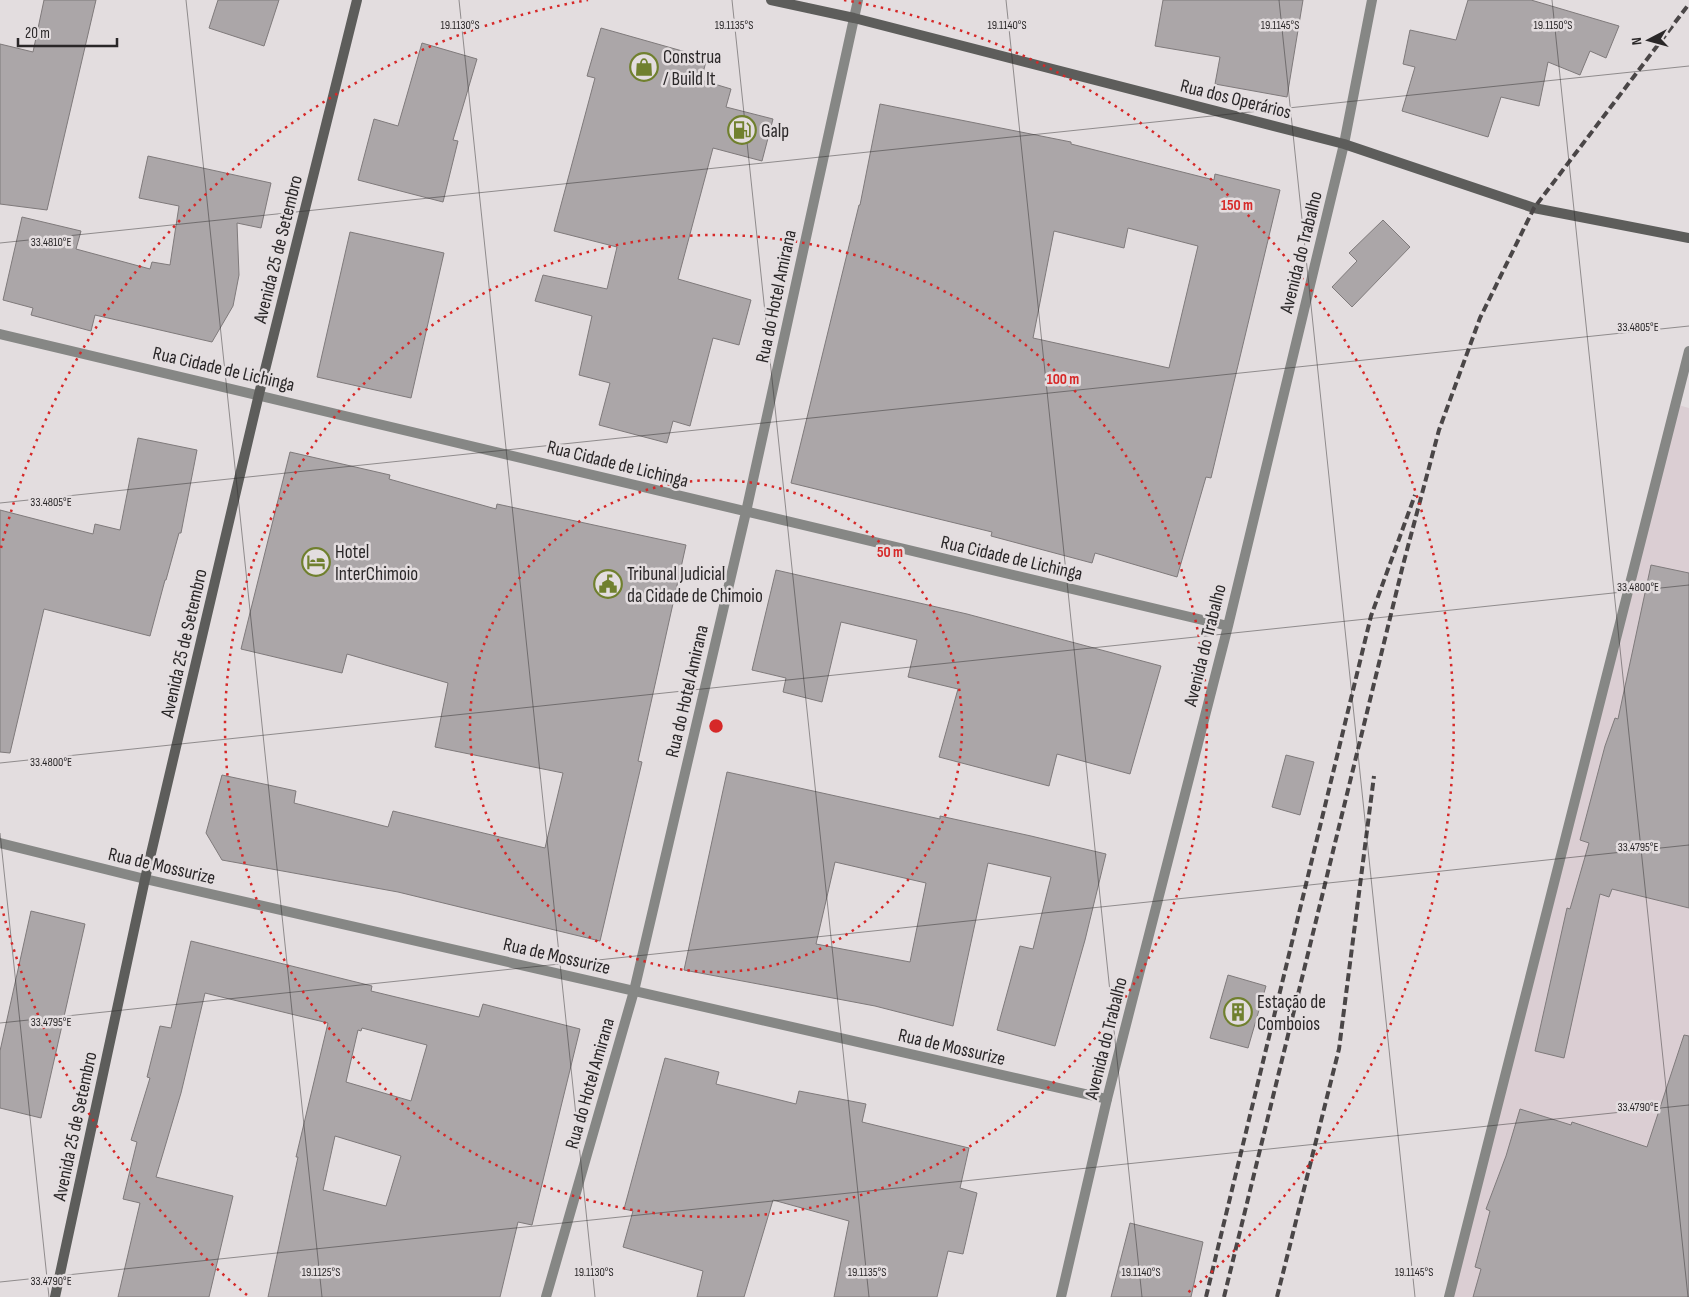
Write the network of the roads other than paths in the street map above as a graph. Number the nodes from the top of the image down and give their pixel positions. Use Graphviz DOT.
graph roads {
  1 [pos="357,0"];
  2 [pos="771,0"];
  3 [pos="858,0"];
  4 [pos="1372,0"];
  5 [pos="854,18"];
  6 [pos="1344,144"];
  7 [pos="1689,238"];
  8 [pos="0,334"];
  9 [pos="1689,351"];
  10 [pos="259,394"];
  11 [pos="746,512"];
  12 [pos="1228,626"];
  13 [pos="0,843"];
  14 [pos="145,879"];
  15 [pos="634,991"];
  16 [pos="1107,1099"];
  17 [pos="55,1297"];
  18 [pos="546,1297"];
  19 [pos="1061,1297"];
  20 [pos="1449,1297"];
  1 -- 10 [label="street, Avenida 25 de Setembro"];
  2 -- 5 [label="street, Rua dos Operários"];
  3 -- 5 [label="street, Rua do Hotel Amirana"];
  4 -- 6 [label="street, Avenida do Trabalho"];
  5 -- 6 [label="street, Rua dos Operários"];
  5 -- 11 [label="street, Rua do Hotel Amirana"];
  6 -- 7 [label="street, Rua dos Operários"];
  6 -- 12 [label="street, Avenida do Trabalho"];
  8 -- 10 [label="street, Rua Cidade de Lichinga"];
  9 -- 20 [label="street"];
  10 -- 11 [label="street, Rua Cidade de Lichinga"];
  10 -- 14 [label="street, Avenida 25 de Setembro"];
  11 -- 12 [label="street, Rua Cidade de Lichinga"];
  11 -- 15 [label="street, Rua do Hotel Amirana"];
  12 -- 16 [label="street, Avenida do Trabalho"];
  13 -- 14 [label="street, Rua de Mossurize"];
  14 -- 15 [label="street, Rua de Mossurize"];
  14 -- 17 [label="street, Avenida 25 de Setembro"];
  15 -- 16 [label="street, Rua de Mossurize"];
  15 -- 18 [label="street, Rua do Hotel Amirana"];
  16 -- 19 [label="street, Avenida do Trabalho"];
}
